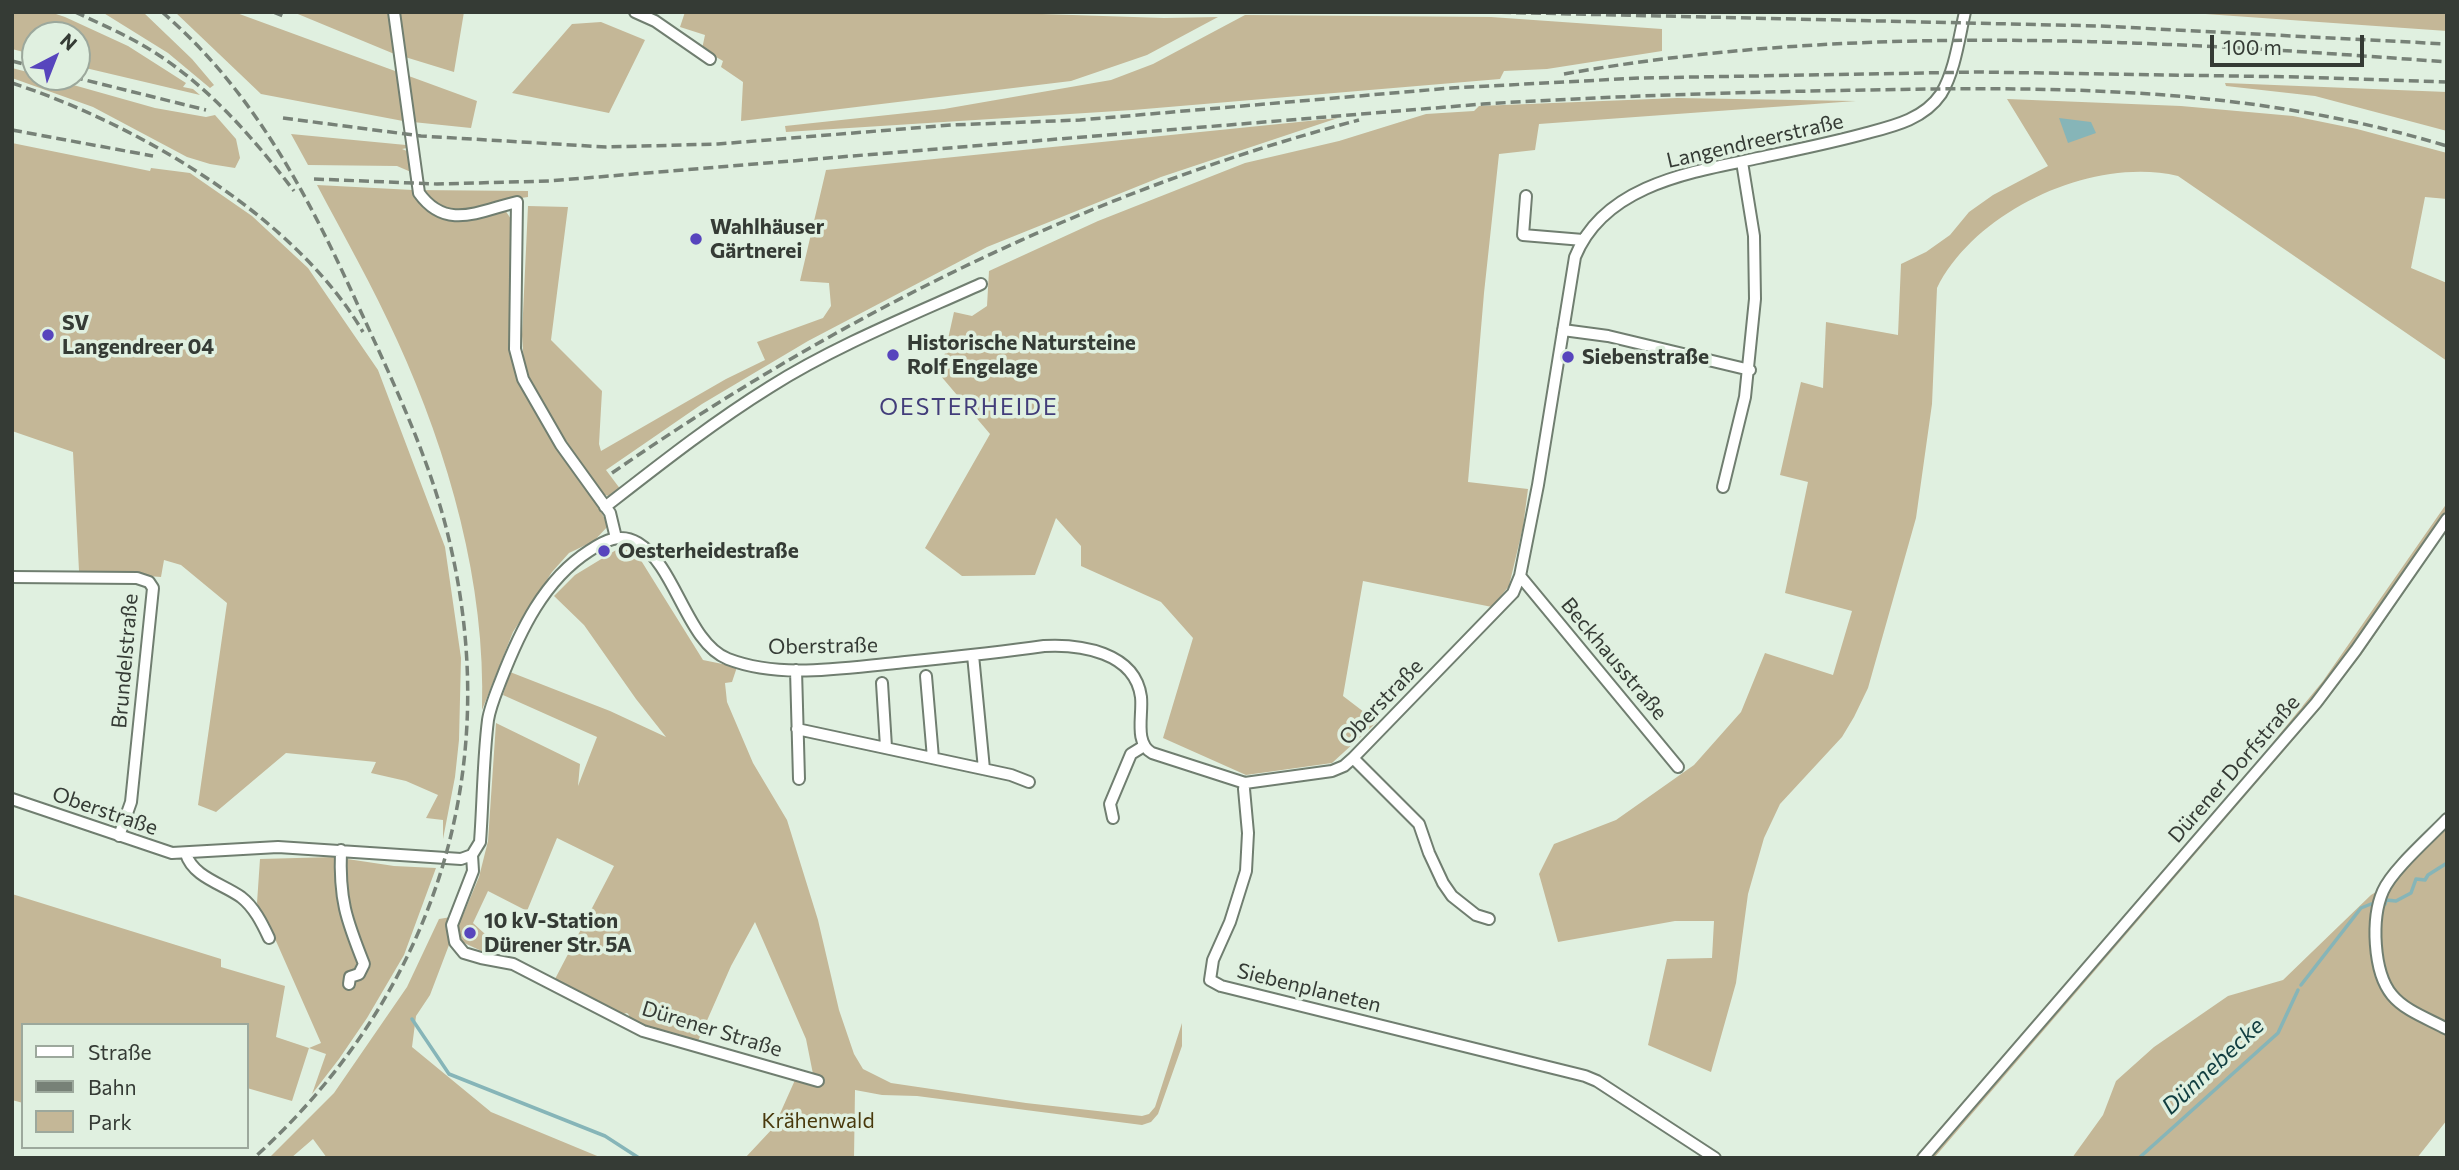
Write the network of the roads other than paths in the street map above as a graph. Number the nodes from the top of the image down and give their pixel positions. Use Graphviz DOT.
graph roads {
  1 [pos="394,12"];
  2 [pos="635,12"];
  3 [pos="1965,12"];
  4 [pos="710,60"];
  5 [pos="1742,162"];
  6 [pos="1526,196"];
  7 [pos="1583,240"];
  8 [pos="981,284"];
  9 [pos="1563,330"];
  10 [pos="1750,370"];
  11 [pos="1538,485"];
  12 [pos="1723,487"];
  13 [pos="606,507"];
  14 [pos="2447,519"];
  15 [pos="616,538"];
  16 [pos="1520,576"];
  17 [pos="12,577"];
  18 [pos="973,655"];
  19 [pos="878,664"];
  20 [pos="796,670"];
  21 [pos="926,676"];
  22 [pos="797,729"];
  23 [pos="1144,746"];
  24 [pos="886,747"];
  25 [pos="933,758"];
  26 [pos="1353,758"];
  27 [pos="1678,767"];
  28 [pos="984,769"];
  29 [pos="799,779"];
  30 [pos="1029,782"];
  31 [pos="1245,783"];
  32 [pos="12,799"];
  33 [pos="1113,818"];
  34 [pos="2447,819"];
  35 [pos="119,836"];
  36 [pos="341,850"];
  37 [pos="186,854"];
  38 [pos="472,855"];
  39 [pos="1489,919"];
  40 [pos="269,938"];
  41 [pos="349,984"];
  42 [pos="2447,1029"];
  43 [pos="818,1081"];
  44 [pos="1715,1158"];
  45 [pos="1923,1158"];
  1 -- 13 [label="street"];
  2 -- 4 [label="street"];
  3 -- 5 [label="street, Langendreerstraße"];
  5 -- 7 [label="street, Langendreerstraße"];
  5 -- 10 [label="street"];
  6 -- 7 [label="street"];
  7 -- 9 [label="street, Langendreerstraße"];
  8 -- 13 [label="street"];
  9 -- 10 [label="street"];
  9 -- 11 [label="street, Langendreerstraße"];
  10 -- 12 [label="street"];
  11 -- 16 [label="street, Oberstraße"];
  13 -- 15 [label="street"];
  14 -- 45 [label="street, Dürener Dorfstraße"];
  15 -- 20 [label="street, Oberstraße"];
  15 -- 38 [label="street"];
  16 -- 26 [label="street, Oberstraße"];
  16 -- 27 [label="street, Beckhausstraße"];
  17 -- 35 [label="street, Brundelstraße"];
  18 -- 19 [label="street, Oberstraße"];
  18 -- 23 [label="street, Oberstraße"];
  18 -- 28 [label="street"];
  19 -- 20 [label="street, Oberstraße"];
  19 -- 24 [label="street"];
  20 -- 22 [label="street"];
  21 -- 25 [label="street"];
  22 -- 24 [label="street"];
  22 -- 29 [label="street"];
  23 -- 31 [label="street, Oberstraße"];
  23 -- 33 [label="street"];
  24 -- 25 [label="street"];
  25 -- 28 [label="street"];
  26 -- 31 [label="street, Oberstraße"];
  26 -- 39 [label="street"];
  28 -- 30 [label="street"];
  31 -- 44 [label="street, Siebenplaneten"];
  32 -- 35 [label="street, Oberstraße"];
  34 -- 42 [label="street"];
  35 -- 37 [label="street, Oberstraße"];
  36 -- 37 [label="street, Oberstraße"];
  36 -- 38 [label="street, Oberstraße"];
  36 -- 41 [label="street"];
  37 -- 40 [label="street"];
  38 -- 43 [label="street, Dürener Straße"];
}
